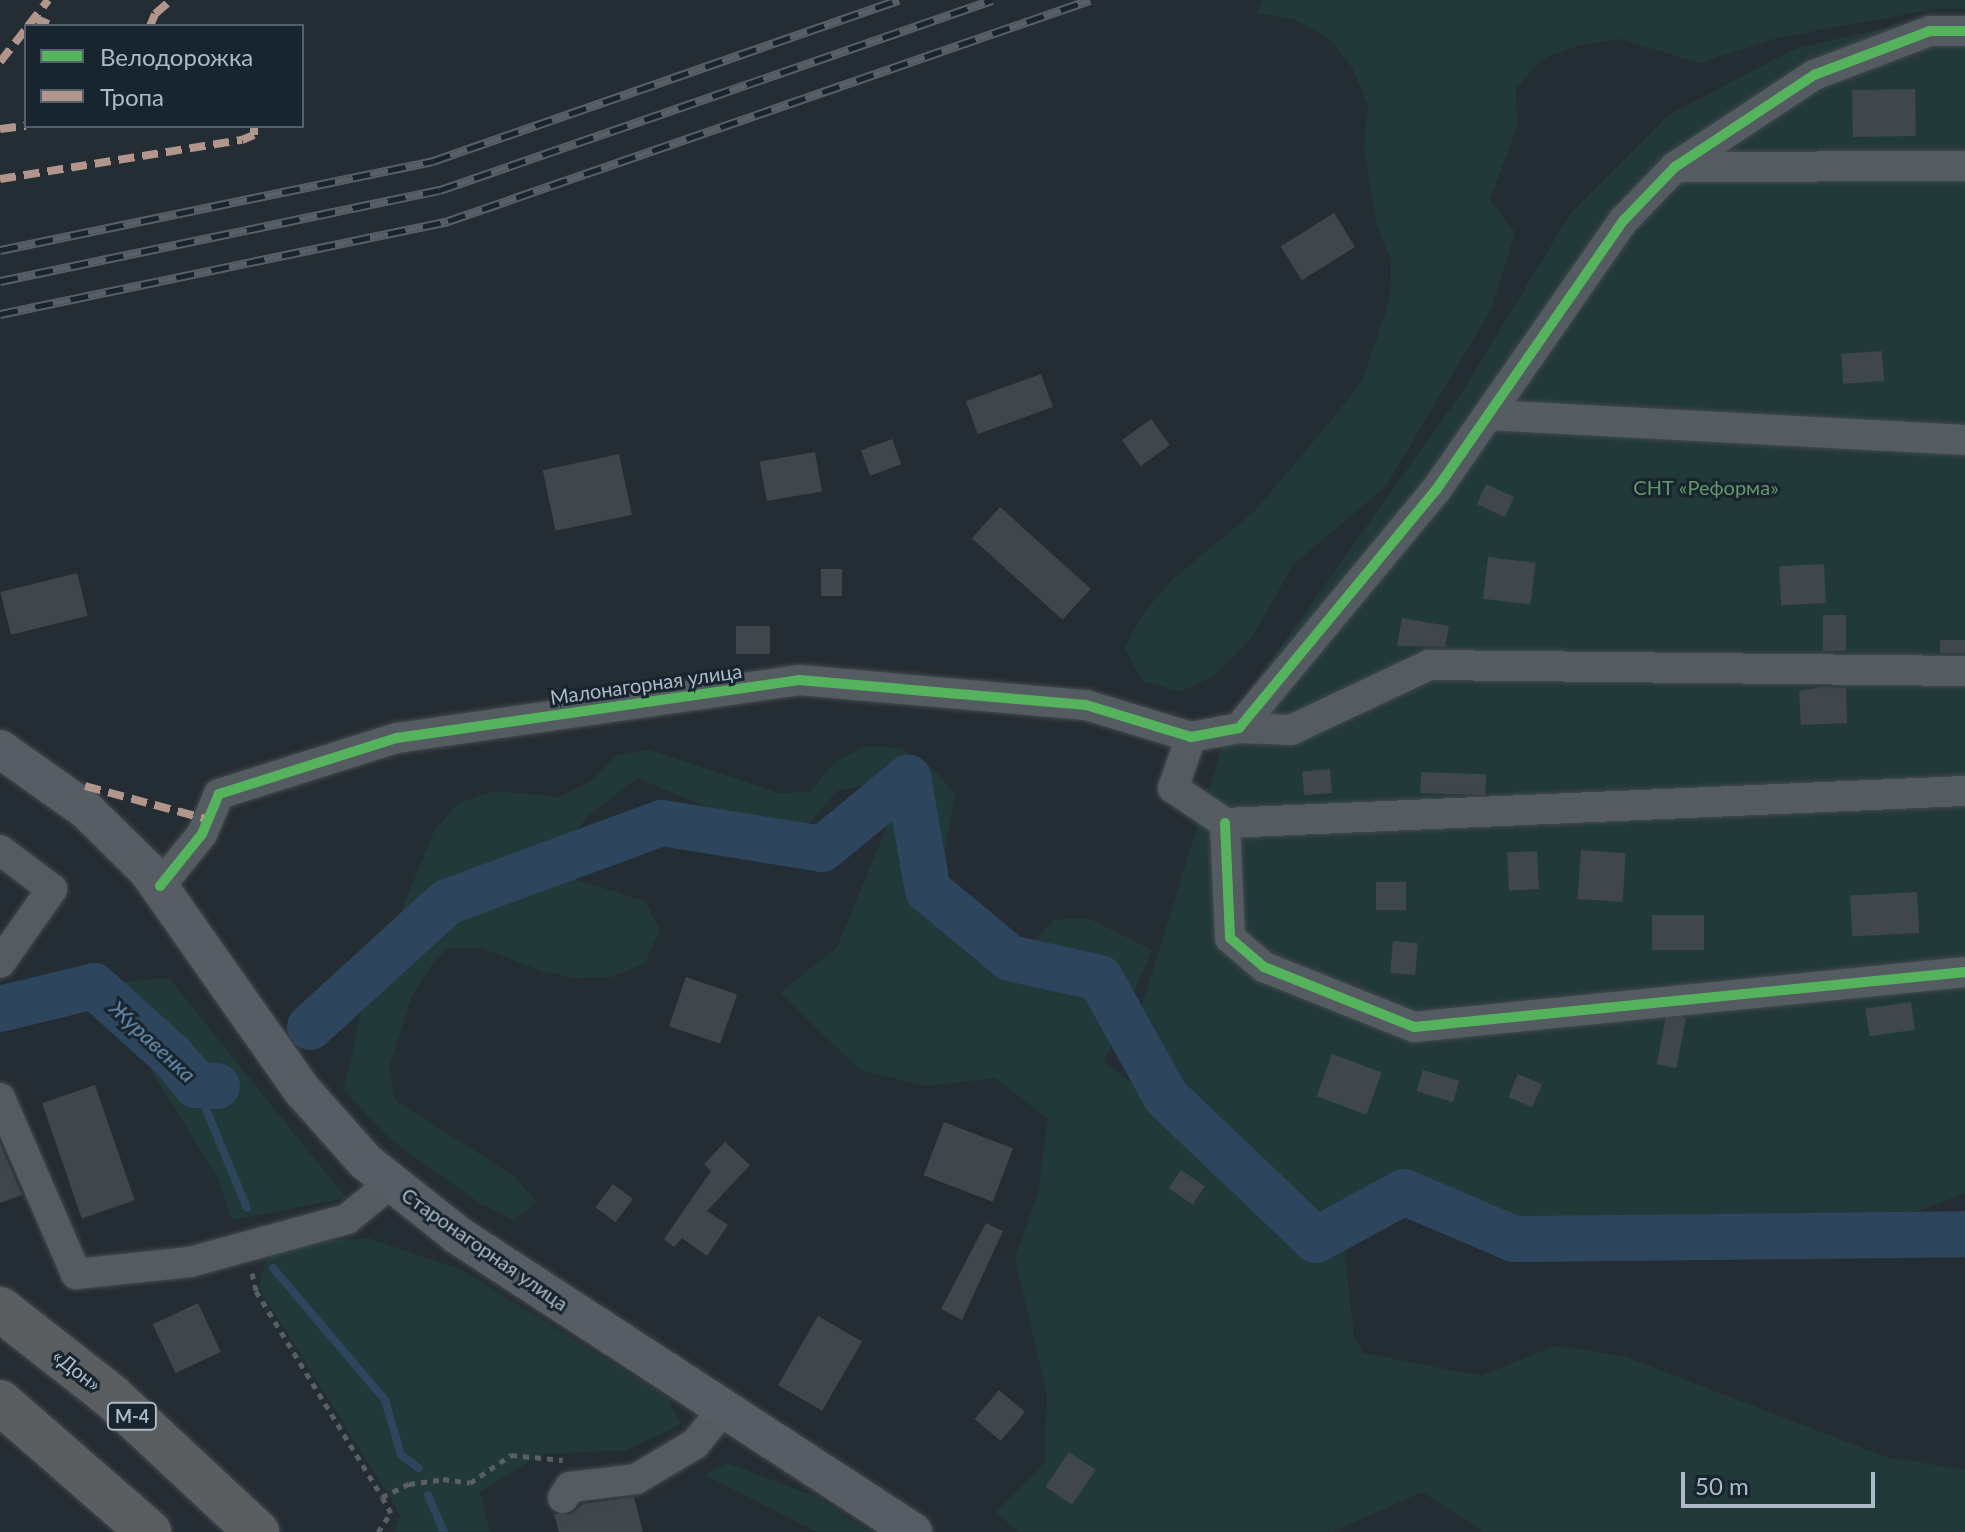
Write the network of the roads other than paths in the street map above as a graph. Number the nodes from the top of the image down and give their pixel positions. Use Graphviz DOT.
graph roads {
  1 [pos="1965,31"];
  2 [pos="1965,166"];
  3 [pos="1675,167"];
  4 [pos="1489,415"];
  5 [pos="1965,440"];
  6 [pos="1965,671"];
  7 [pos="1239,728"];
  8 [pos="1191,737"];
  9 [pos="0,749"];
  10 [pos="1965,791"];
  11 [pos="1225,823"];
  12 [pos="0,850"];
  13 [pos="160,886"];
  14 [pos="0,963"];
  15 [pos="1965,972"];
  16 [pos="0,1098"];
  17 [pos="391,1183"];
  18 [pos="0,1309"];
  19 [pos="0,1402"];
  20 [pos="725,1407"];
  21 [pos="563,1498"];
  22 [pos="149,1532"];
  23 [pos="257,1532"];
  24 [pos="913,1532"];
  1 -- 3 [label="street"];
  2 -- 3 [label="street"];
  3 -- 4 [label="street"];
  4 -- 5 [label="street"];
  4 -- 7 [label="street"];
  6 -- 7 [label="street"];
  7 -- 8 [label="street"];
  8 -- 11 [label="street"];
  8 -- 13 [label="street, Малонагорная улица"];
  9 -- 13 [label="main road, Старонагорная улица"];
  10 -- 11 [label="street"];
  11 -- 15 [label="street"];
  12 -- 14 [label="street"];
  13 -- 17 [label="main road, Старонагорная улица"];
  16 -- 17 [label="street"];
  17 -- 20 [label="main road, Старонагорная улица"];
  18 -- 23 [label="highway, «Дон» / М-4"];
  19 -- 22 [label="highway"];
  20 -- 21 [label="street"];
  20 -- 24 [label="main road, Старонагорная улица"];
}
